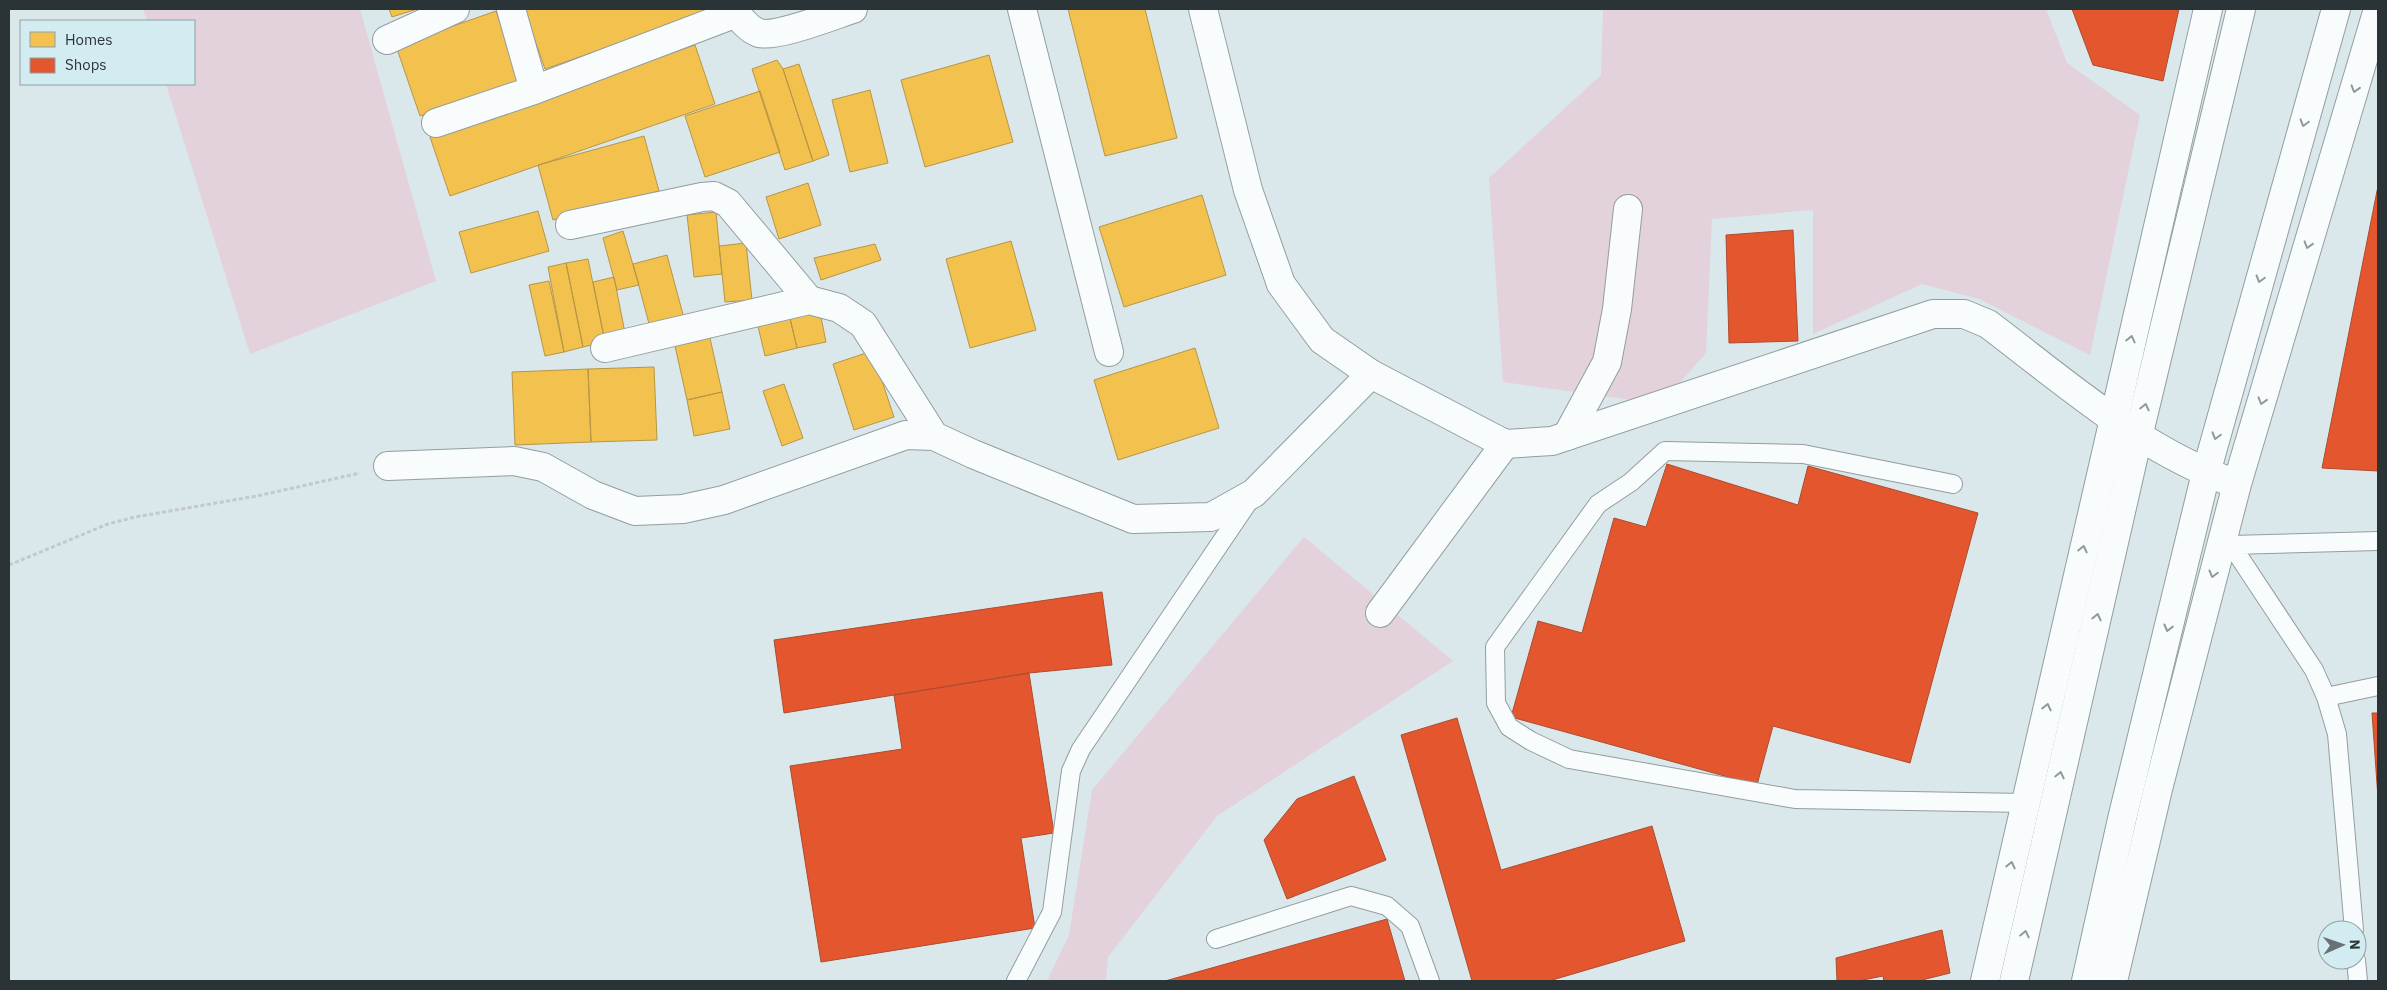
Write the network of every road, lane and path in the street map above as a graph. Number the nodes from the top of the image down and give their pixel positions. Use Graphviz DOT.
graph roads {
  1 [pos="455,9"];
  2 [pos="511,9"];
  3 [pos="853,9"];
  4 [pos="1022,9"];
  5 [pos="1203,9"];
  6 [pos="2208,9"];
  7 [pos="2241,9"];
  8 [pos="2336,9"];
  9 [pos="2378,9"];
  10 [pos="736,11"];
  11 [pos="387,40"];
  12 [pos="2371,62"];
  13 [pos="534,90"];
  14 [pos="436,122"];
  15 [pos="1628,209"];
  16 [pos="570,225"];
  17 [pos="809,300"];
  18 [pos="605,348"];
  19 [pos="1109,352"];
  20 [pos="1371,374"];
  21 [pos="2113,418"];
  22 [pos="934,436"];
  23 [pos="1567,436"];
  24 [pos="2138,437"];
  25 [pos="1505,444"];
  26 [pos="388,466"];
  27 [pos="2206,474"];
  28 [pos="1953,484"];
  29 [pos="2236,484"];
  30 [pos="1254,494"];
  31 [pos="2228,539"];
  32 [pos="2378,541"];
  33 [pos="9,564"];
  34 [pos="1380,613"];
  35 [pos="2378,686"];
  36 [pos="2326,697"];
  37 [pos="2025,803"];
  38 [pos="2353,920"];
  39 [pos="1216,939"];
  40 [pos="1016,981"];
  41 [pos="1430,981"];
  42 [pos="1985,981"];
  43 [pos="2014,981"];
  44 [pos="2086,981"];
  45 [pos="2114,981"];
  1 -- 11 [label="main road"];
  2 -- 13 [label="main road"];
  3 -- 10 [label="main road"];
  4 -- 19 [label="main road"];
  5 -- 20 [label="main road"];
  21 -- 6 [label="main road, one-way"];
  24 -- 7 [label="main road, one-way"];
  8 -- 27 [label="main road, one-way"];
  9 -- 12 [label="main road"];
  10 -- 13 [label="main road"];
  12 -- 29 [label="main road, one-way"];
  13 -- 14 [label="main road"];
  15 -- 23 [label="main road"];
  16 -- 17 [label="main road"];
  17 -- 18 [label="main road"];
  17 -- 22 [label="main road"];
  20 -- 25 [label="main road"];
  20 -- 30 [label="main road"];
  21 -- 23 [label="main road"];
  21 -- 24 [label="main road"];
  37 -- 21 [label="main road, one-way"];
  22 -- 26 [label="main road"];
  22 -- 30 [label="main road"];
  23 -- 25 [label="main road"];
  24 -- 27 [label="main road"];
  43 -- 24 [label="main road, one-way"];
  25 -- 34 [label="main road"];
  26 -- 33 [label="path"];
  27 -- 29 [label="main road"];
  27 -- 44 [label="main road, one-way"];
  28 -- 37 [label="lane"];
  29 -- 31 [label="main road"];
  30 -- 40 [label="lane"];
  31 -- 32 [label="lane"];
  31 -- 36 [label="lane"];
  31 -- 45 [label="main road, one-way"];
  35 -- 36 [label="lane"];
  36 -- 38 [label="lane"];
  42 -- 37 [label="main road, one-way"];
  39 -- 41 [label="lane"];
}
